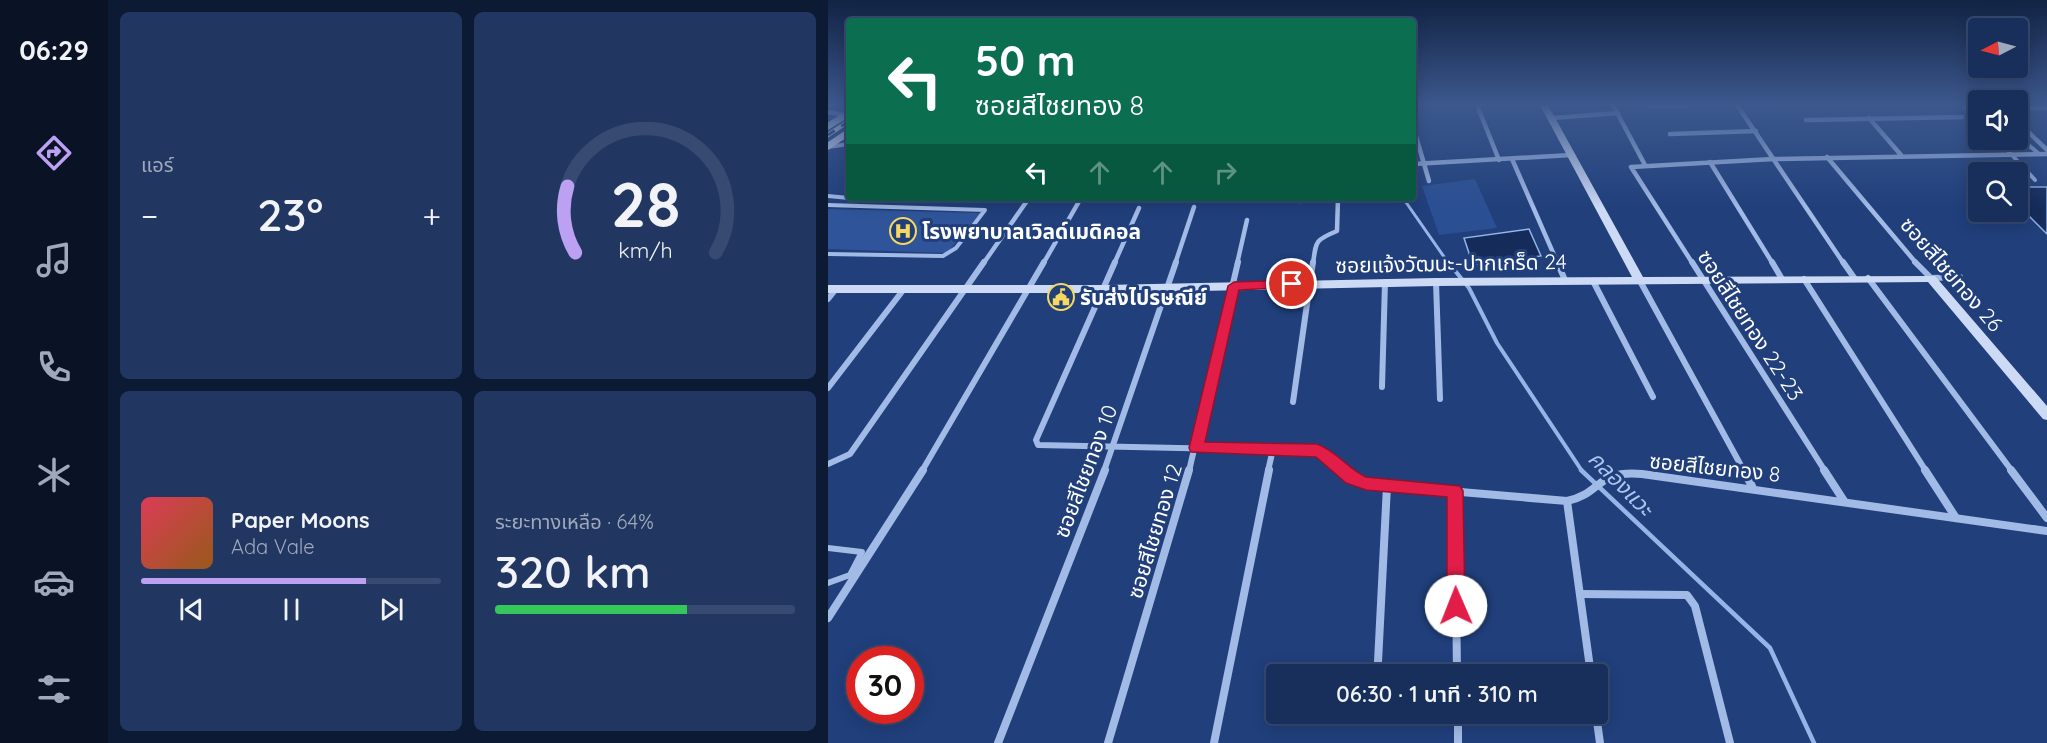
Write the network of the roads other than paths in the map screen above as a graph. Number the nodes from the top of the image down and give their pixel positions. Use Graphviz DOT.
graph roads {
  1 [pos="1417,140"];
  2 [pos="1490,140"];
  3 [pos="1563,140"];
  4 [pos="1632,140"];
  5 [pos="1761,140"];
  6 [pos="1888,140"];
  7 [pos="2035,140"];
  8 [pos="846,144"];
  9 [pos="2028,145"];
  10 [pos="828,147"];
  11 [pos="2008,150"];
  12 [pos="2047,152"];
  13 [pos="2012,154"];
  14 [pos="2039,154"];
  15 [pos="1571,155"];
  16 [pos="1901,155"];
  17 [pos="1827,157"];
  18 [pos="1512,159"];
  19 [pos="1773,159"];
  20 [pos="1499,160"];
  21 [pos="1710,162"];
  22 [pos="1424,163"];
  23 [pos="1416,164"];
  24 [pos="1646,165"];
  25 [pos="2035,180"];
  26 [pos="1429,181"];
  27 [pos="828,196"];
  28 [pos="846,198"];
  29 [pos="1027,201"];
  30 [pos="1079,201"];
  31 [pos="1338,201"];
  32 [pos="828,205"];
  33 [pos="1194,207"];
  34 [pos="1139,208"];
  35 [pos="1247,220"];
  36 [pos="828,254"];
  37 [pos="1960,277"];
  38 [pos="1868,278"];
  39 [pos="1931,278"];
  40 [pos="1782,279"];
  41 [pos="1804,279"];
  42 [pos="1855,279"];
  43 [pos="1565,280"];
  44 [pos="1703,280"];
  45 [pos="1593,281"];
  46 [pos="1640,281"];
  47 [pos="1385,282"];
  48 [pos="1436,282"];
  49 [pos="1312,284"];
  50 [pos="1234,286"];
  51 [pos="1167,287"];
  52 [pos="968,288"];
  53 [pos="832,289"];
  54 [pos="904,289"];
  55 [pos="1030,289"];
  56 [pos="1105,289"];
  57 [pos="828,299"];
  58 [pos="1382,387"];
  59 [pos="828,388"];
  60 [pos="1653,397"];
  61 [pos="1440,399"];
  62 [pos="1293,402"];
  63 [pos="2047,416"];
  64 [pos="1114,447"];
  65 [pos="1196,448"];
  66 [pos="1273,449"];
  67 [pos="828,464"];
  68 [pos="1387,486"];
  69 [pos="1752,486"];
  70 [pos="1455,491"];
  71 [pos="1568,501"];
  72 [pos="1844,501"];
  73 [pos="1956,518"];
  74 [pos="2047,518"];
  75 [pos="2047,531"];
  76 [pos="828,548"];
  77 [pos="828,584"];
  78 [pos="1580,594"];
  79 [pos="828,618"];
  80 [pos="1378,662"];
  81 [pos="1457,664"];
  82 [pos="1590,664"];
  83 [pos="1458,724"];
  84 [pos="1597,724"];
  85 [pos="998,743"];
  86 [pos="1108,743"];
  87 [pos="1214,743"];
  88 [pos="1458,743"];
  89 [pos="1600,743"];
  90 [pos="1730,743"];
  1 -- 22 [label="street"];
  2 -- 20 [label="street"];
  3 -- 15 [label="street"];
  4 -- 24 [label="street"];
  5 -- 19 [label="street"];
  6 -- 16 [label="street"];
  7 -- 12 [label="street"];
  8 -- 10 [label="lane"];
  9 -- 14 [label="lane"];
  11 -- 13 [label="lane"];
  12 -- 14 [label="street"];
  13 -- 14 [label="street"];
  13 -- 16 [label="street"];
  13 -- 25 [label="lane"];
  15 -- 18 [label="street"];
  15 -- 46 [label="street"];
  16 -- 17 [label="street"];
  17 -- 19 [label="street"];
  17 -- 39 [label="street, ซอยสีไชยทอง 26"];
  18 -- 20 [label="street"];
  18 -- 43 [label="street"];
  19 -- 21 [label="street"];
  19 -- 42 [label="street"];
  20 -- 22 [label="street"];
  21 -- 24 [label="street"];
  21 -- 40 [label="street"];
  22 -- 23 [label="street"];
  22 -- 26 [label="street"];
  24 -- 44 [label="street, ซอยสีไชยทอง 22-23"];
  27 -- 28 [label="lane"];
  29 -- 52 [label="street"];
  30 -- 55 [label="street"];
  31 -- 49 [label="street"];
  32 -- 36 [label="lane"];
  33 -- 51 [label="street, ซอยสีไชยทอง 10"];
  34 -- 56 [label="street"];
  35 -- 50 [label="street, ซอยสีไชยทอง 12"];
  37 -- 39 [label="street"];
  38 -- 39 [label="street, ซอยแจ้งวัฒนะ-ปากเกร็ด 24"];
  38 -- 42 [label="street, ซอยแจ้งวัฒนะ-ปากเกร็ด 24"];
  38 -- 74 [label="street"];
  39 -- 63 [label="street, ซอยสีไชยทอง 26"];
  40 -- 41 [label="street, ซอยแจ้งวัฒนะ-ปากเกร็ด 24"];
  40 -- 44 [label="street, ซอยแจ้งวัฒนะ-ปากเกร็ด 24"];
  41 -- 42 [label="street, ซอยแจ้งวัฒนะ-ปากเกร็ด 24"];
  41 -- 73 [label="street"];
  43 -- 45 [label="street, ซอยแจ้งวัฒนะ-ปากเกร็ด 24"];
  43 -- 48 [label="street, ซอยแจ้งวัฒนะ-ปากเกร็ด 24"];
  44 -- 46 [label="street, ซอยแจ้งวัฒนะ-ปากเกร็ด 24"];
  44 -- 72 [label="street, ซอยสีไชยทอง 22-23"];
  45 -- 46 [label="street, ซอยแจ้งวัฒนะ-ปากเกร็ด 24"];
  45 -- 60 [label="street"];
  46 -- 69 [label="street"];
  47 -- 48 [label="street, ซอยแจ้งวัฒนะ-ปากเกร็ด 24"];
  47 -- 49 [label="street, ซอยแจ้งวัฒนะ-ปากเกร็ด 24"];
  47 -- 58 [label="street"];
  48 -- 61 [label="street"];
  49 -- 50 [label="street, ซอยแจ้งวัฒนะ-ปากเกร็ด 24"];
  49 -- 62 [label="street"];
  50 -- 51 [label="street, ซอยแจ้งวัฒนะ-ปากเกร็ด 24"];
  50 -- 65 [label="street, ซอยสีไชยทอง 12"];
  51 -- 56 [label="street, ซอยแจ้งวัฒนะ-ปากเกร็ด 24"];
  51 -- 64 [label="street, ซอยสีไชยทอง 10"];
  52 -- 54 [label="street, ซอยแจ้งวัฒนะ-ปากเกร็ด 24"];
  52 -- 55 [label="street, ซอยแจ้งวัฒนะ-ปากเกร็ด 24"];
  52 -- 67 [label="street"];
  53 -- 54 [label="street, ซอยแจ้งวัฒนะ-ปากเกร็ด 24"];
  53 -- 57 [label="street"];
  54 -- 59 [label="street"];
  55 -- 56 [label="street, ซอยแจ้งวัฒนะ-ปากเกร็ด 24"];
  55 -- 79 [label="street"];
  56 -- 64 [label="street, ซอยสีไชยทอง 8"];
  64 -- 65 [label="street, ซอยสีไชยทอง 8"];
  64 -- 85 [label="street, ซอยสีไชยทอง 10"];
  65 -- 66 [label="street, ซอยสีไชยทอง 8"];
  65 -- 86 [label="street, ซอยสีไชยทอง 12"];
  66 -- 68 [label="street, ซอยสีไชยทอง 8"];
  66 -- 87 [label="street"];
  68 -- 70 [label="street, ซอยสีไชยทอง 8"];
  68 -- 80 [label="street"];
  69 -- 71 [label="street, ซอยสีไชยทอง 8"];
  69 -- 72 [label="street, ซอยสีไชยทอง 8"];
  70 -- 71 [label="street, ซอยสีไชยทอง 8"];
  70 -- 81 [label="street"];
  71 -- 78 [label="street"];
  72 -- 73 [label="street, ซอยสีไชยทอง 8"];
  73 -- 75 [label="street, ซอยสีไชยทอง 8"];
  76 -- 77 [label="lane"];
  78 -- 82 [label="street"];
  78 -- 90 [label="street"];
  83 -- 88 [label="street"];
  84 -- 89 [label="street"];
}
